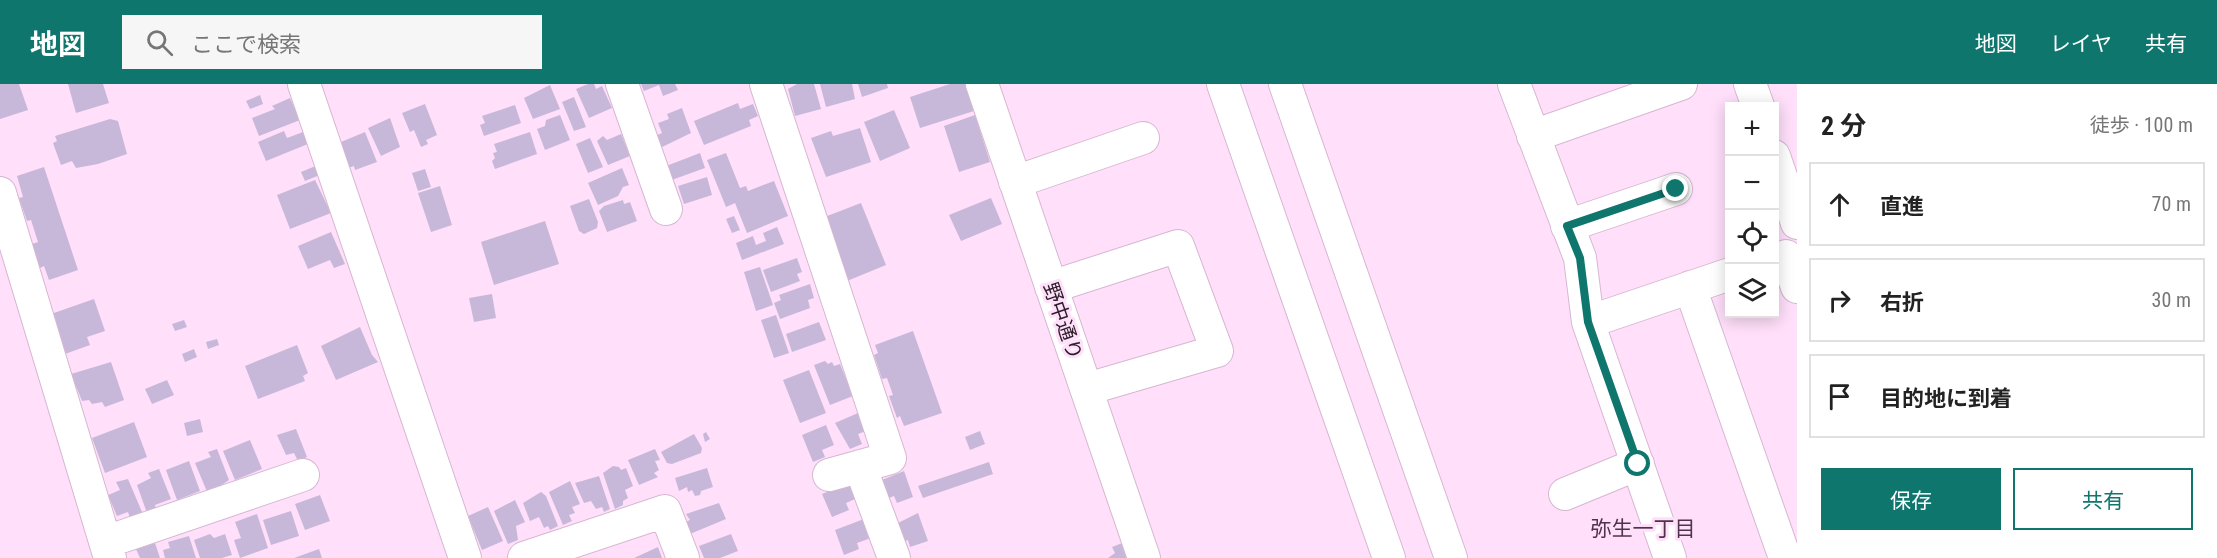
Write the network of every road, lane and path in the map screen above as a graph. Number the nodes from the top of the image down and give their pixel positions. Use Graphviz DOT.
graph roads {
  1 [pos="304,84"];
  2 [pos="622,84"];
  3 [pos="766,84"];
  4 [pos="982,84"];
  5 [pos="1223,84"];
  6 [pos="1285,84"];
  7 [pos="1514,84"];
  8 [pos="1681,84"];
  9 [pos="1750,84"];
  10 [pos="1757,102"];
  11 [pos="1533,136"];
  12 [pos="1143,138"];
  13 [pos="1779,171"];
  14 [pos="1015,182"];
  15 [pos="1676,189"];
  16 [pos="0,193"];
  17 [pos="666,209"];
  18 [pos="1797,223"];
  19 [pos="1567,226"];
  20 [pos="1786,256"];
  21 [pos="1725,276"];
  22 [pos="1051,287"];
  23 [pos="1690,287"];
  24 [pos="1797,287"];
  25 [pos="1588,322"];
  26 [pos="1087,389"];
  27 [pos="1638,464"];
  28 [pos="860,466"];
  29 [pos="303,475"];
  30 [pos="829,475"];
  31 [pos="1565,494"];
  32 [pos="108,550"];
  33 [pos="465,558"];
  34 [pos="524,558"];
  35 [pos="683,558"];
  36 [pos="894,558"];
  37 [pos="1144,558"];
  38 [pos="1389,558"];
  39 [pos="1451,558"];
  40 [pos="1670,558"];
  41 [pos="1785,558"];
  1 -- 33 [label="street"];
  2 -- 17 [label="street"];
  3 -- 28 [label="street"];
  4 -- 14 [label="street, 野中通り"];
  5 -- 38 [label="street"];
  6 -- 39 [label="street"];
  7 -- 11 [label="street"];
  8 -- 11 [label="street"];
  9 -- 10 [label="street"];
  11 -- 19 [label="street"];
  12 -- 14 [label="street"];
  13 -- 18 [label="street"];
  14 -- 22 [label="street, 野中通り"];
  15 -- 19 [label="street"];
  16 -- 32 [label="street"];
  19 -- 25 [label="street"];
  20 -- 24 [label="street"];
  21 -- 23 [label="street"];
  22 -- 26 [label="street, 野中通り"];
  22 -- 26 [label="street"];
  23 -- 25 [label="street"];
  23 -- 41 [label="street"];
  25 -- 27 [label="street"];
  26 -- 37 [label="street, 野中通り"];
  27 -- 31 [label="street"];
  27 -- 40 [label="street"];
  28 -- 30 [label="street"];
  28 -- 36 [label="street"];
  29 -- 32 [label="street"];
  34 -- 35 [label="street"];
}
